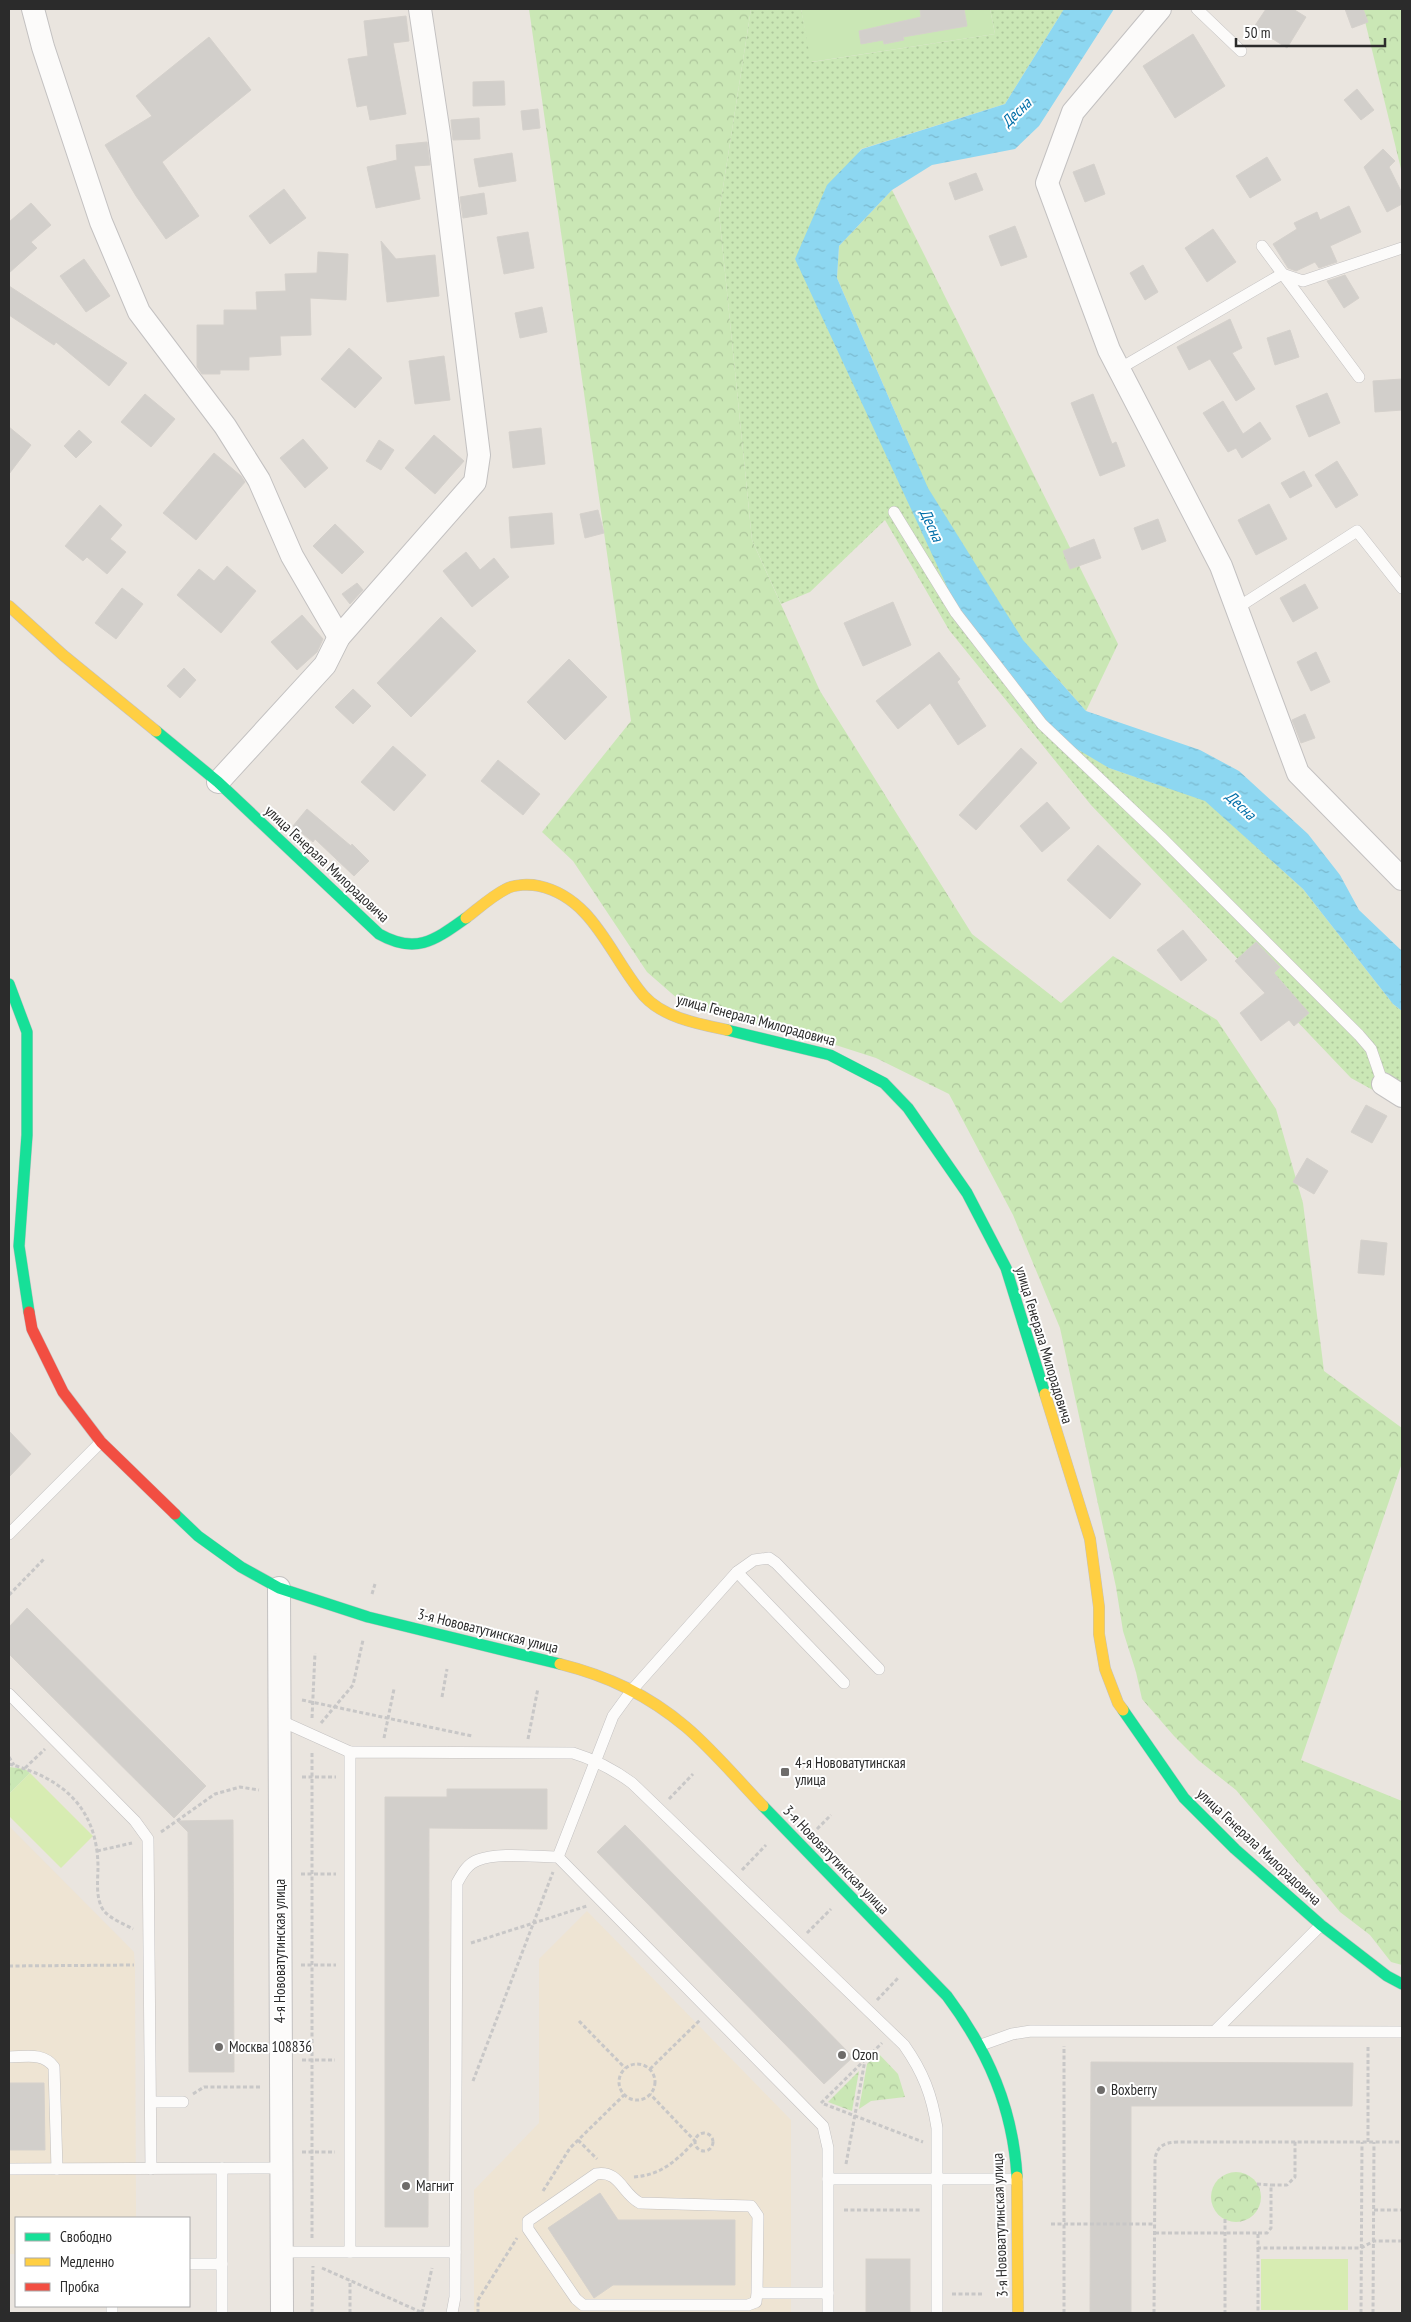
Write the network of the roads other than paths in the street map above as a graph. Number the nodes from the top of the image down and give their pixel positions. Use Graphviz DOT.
graph roads {
  1 [pos="33,9"];
  2 [pos="420,9"];
  3 [pos="1160,9"];
  4 [pos="1198,9"];
  5 [pos="1241,51"];
  6 [pos="1262,246"];
  7 [pos="1402,248"];
  8 [pos="1282,274"];
  9 [pos="1119,369"];
  10 [pos="1359,377"];
  11 [pos="894,512"];
  12 [pos="1402,588"];
  13 [pos="9,606"];
  14 [pos="1237,608"];
  15 [pos="339,637"];
  16 [pos="218,782"];
  17 [pos="1402,879"];
  18 [pos="9,984"];
  19 [pos="1383,1084"];
  20 [pos="1402,1096"];
  21 [pos="101,1442"];
  22 [pos="9,1534"];
  23 [pos="737,1572"];
  24 [pos="279,1588"];
  25 [pos="880,1669"];
  26 [pos="844,1683"];
  27 [pos="632,1690"];
  28 [pos="9,1694"];
  29 [pos="279,1720"];
  30 [pos="350,1752"];
  31 [pos="595,1760"];
  32 [pos="558,1857"];
  33 [pos="1321,1925"];
  34 [pos="1402,1984"];
  35 [pos="1215,2031"];
  36 [pos="1402,2032"];
  37 [pos="981,2045"];
  38 [pos="9,2057"];
  39 [pos="150,2102"];
  40 [pos="183,2102"];
  41 [pos="222,2168"];
  42 [pos="281,2168"];
  43 [pos="9,2169"];
  44 [pos="57,2169"];
  45 [pos="151,2169"];
  46 [pos="828,2179"];
  47 [pos="937,2179"];
  48 [pos="1017,2179"];
  49 [pos="281,2252"];
  50 [pos="350,2252"];
  51 [pos="455,2252"];
  52 [pos="190,2264"];
  53 [pos="222,2264"];
  54 [pos="757,2293"];
  55 [pos="828,2293"];
  56 [pos="651,2309"];
  57 [pos="222,2313"];
  58 [pos="282,2313"];
  59 [pos="452,2313"];
  60 [pos="828,2313"];
  61 [pos="937,2313"];
  62 [pos="1018,2313"];
  1 -- 15 [label="street"];
  2 -- 15 [label="street"];
  3 -- 9 [label="street"];
  4 -- 5 [label="lane"];
  6 -- 8 [label="lane"];
  7 -- 8 [label="lane"];
  8 -- 9 [label="lane"];
  8 -- 10 [label="lane"];
  9 -- 14 [label="street"];
  11 -- 19 [label="lane"];
  12 -- 14 [label="lane"];
  13 -- 16 [label="street, улица Генерала Милорадовича"];
  14 -- 17 [label="street"];
  15 -- 16 [label="street"];
  16 -- 33 [label="street, улица Генерала Милорадовича"];
  18 -- 21 [label="street, 3-я Нововатутинская улица"];
  19 -- 20 [label="street"];
  21 -- 22 [label="lane"];
  21 -- 24 [label="street, 3-я Нововатутинская улица"];
  23 -- 25 [label="lane"];
  23 -- 26 [label="lane"];
  23 -- 27 [label="lane"];
  24 -- 27 [label="street, 3-я Нововатутинская улица"];
  24 -- 29 [label="street, 4-я Нововатутинская улица"];
  27 -- 31 [label="lane"];
  27 -- 37 [label="street, 3-я Нововатутинская улица"];
  28 -- 39 [label="lane"];
  29 -- 30 [label="lane"];
  29 -- 42 [label="street, 4-я Нововатутинская улица"];
  30 -- 31 [label="lane"];
  30 -- 50 [label="lane"];
  31 -- 32 [label="lane"];
  31 -- 47 [label="lane"];
  32 -- 46 [label="lane"];
  32 -- 51 [label="lane"];
  33 -- 34 [label="street, улица Генерала Милорадовича"];
  33 -- 35 [label="lane"];
  35 -- 36 [label="lane"];
  35 -- 37 [label="lane"];
  37 -- 48 [label="street, 3-я Нововатутинская улица"];
  38 -- 44 [label="lane"];
  39 -- 40 [label="lane"];
  39 -- 45 [label="lane"];
  41 -- 42 [label="lane"];
  41 -- 45 [label="lane"];
  41 -- 53 [label="lane"];
  42 -- 49 [label="street, 4-я Нововатутинская улица"];
  43 -- 44 [label="lane"];
  44 -- 45 [label="lane"];
  46 -- 47 [label="lane"];
  46 -- 55 [label="lane"];
  47 -- 48 [label="lane"];
  47 -- 61 [label="lane"];
  48 -- 62 [label="street, 3-я Нововатутинская улица"];
  49 -- 50 [label="lane"];
  49 -- 58 [label="street, 4-я Нововатутинская улица"];
  50 -- 51 [label="lane"];
  51 -- 59 [label="lane"];
  52 -- 53 [label="lane"];
  53 -- 57 [label="lane"];
  54 -- 55 [label="lane"];
  54 -- 56 [label="lane"];
  54 -- 56 [label="lane"];
  55 -- 60 [label="lane"];
}
